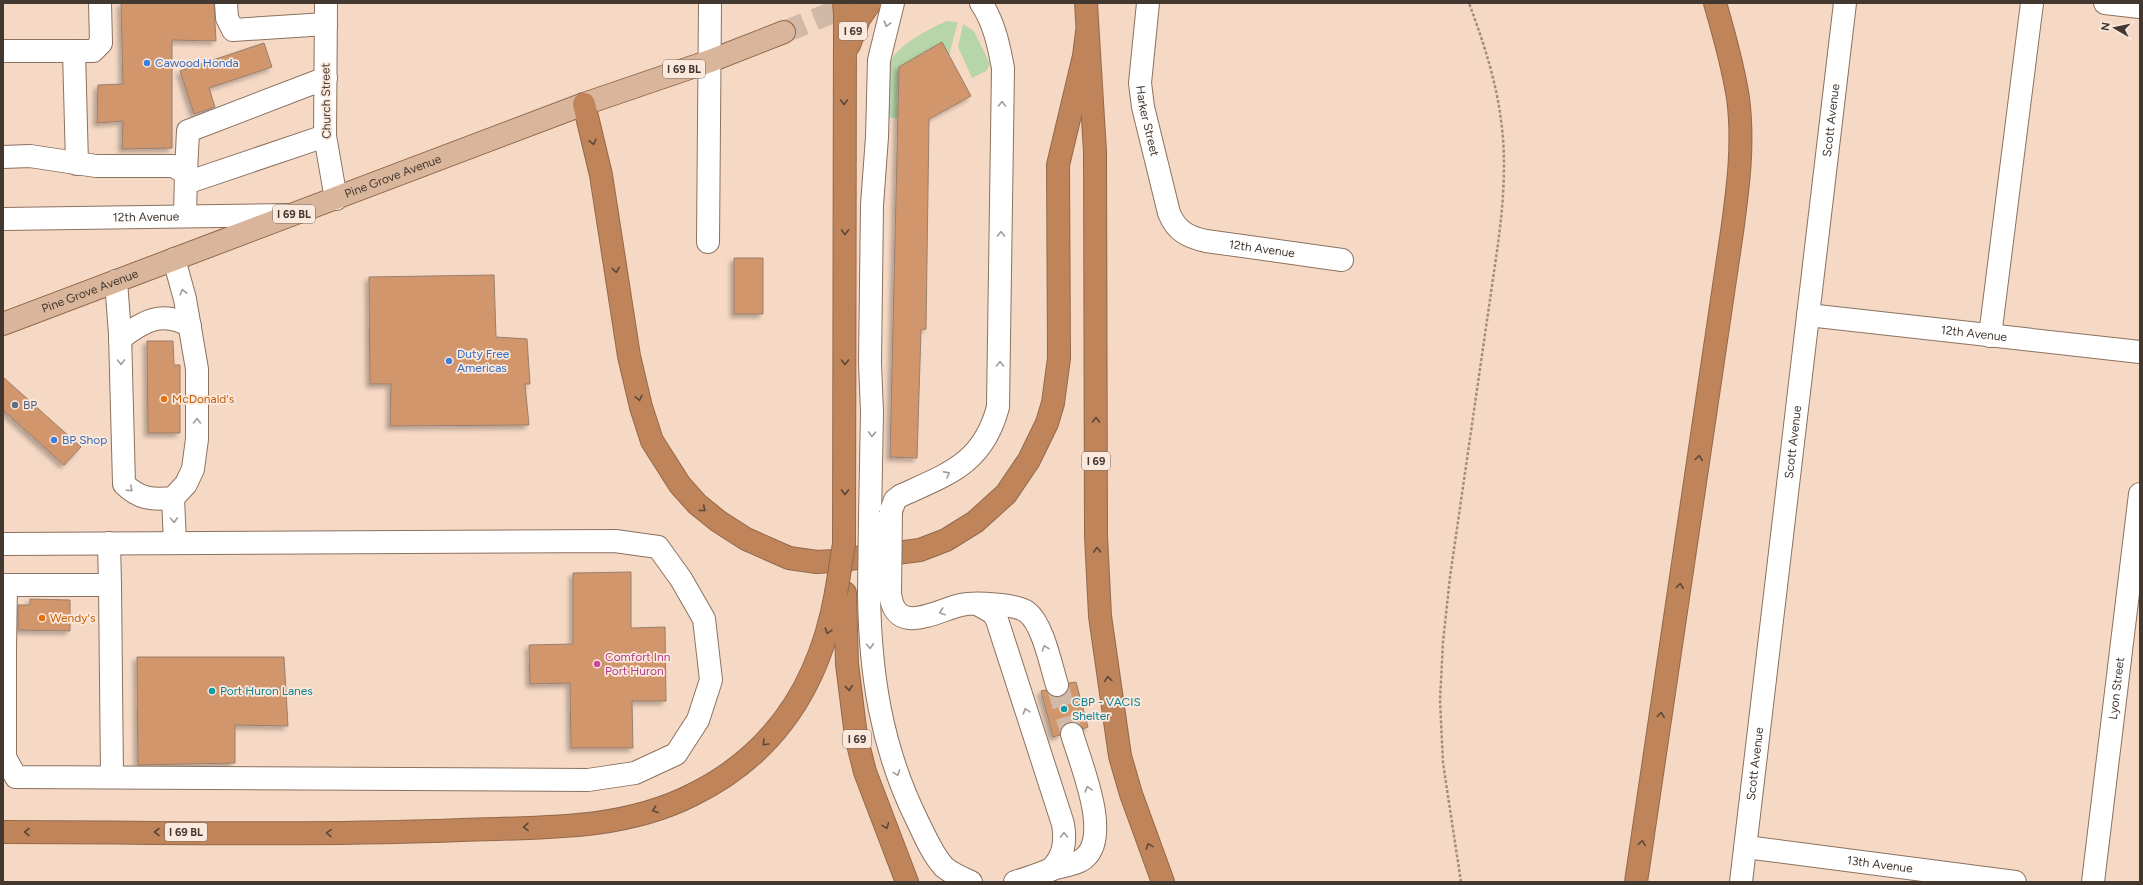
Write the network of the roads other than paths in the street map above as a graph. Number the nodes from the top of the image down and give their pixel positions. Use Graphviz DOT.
graph roads {
  1 [pos="100,3"];
  2 [pos="226,3"];
  3 [pos="710,3"];
  4 [pos="844,3"];
  5 [pos="870,3"];
  6 [pos="893,3"];
  7 [pos="982,3"];
  8 [pos="1086,3"];
  9 [pos="1148,3"];
  10 [pos="1715,3"];
  11 [pos="1845,3"];
  12 [pos="2032,3"];
  13 [pos="2106,3"];
  14 [pos="2140,7"];
  15 [pos="326,13"];
  16 [pos="784,32"];
  17 [pos="1087,32"];
  18 [pos="74,51"];
  19 [pos="3,52"];
  20 [pos="710,60"];
  21 [pos="844,63"];
  22 [pos="326,78"];
  23 [pos="584,104"];
  24 [pos="326,136"];
  25 [pos="3,158"];
  26 [pos="77,164"];
  27 [pos="186,178"];
  28 [pos="336,198"];
  29 [pos="289,215"];
  30 [pos="185,216"];
  31 [pos="3,219"];
  32 [pos="1183,233"];
  33 [pos="708,242"];
  34 [pos="174,259"];
  35 [pos="1342,260"];
  36 [pos="116,281"];
  37 [pos="1808,315"];
  38 [pos="3,324"];
  39 [pos="190,326"];
  40 [pos="1990,336"];
  41 [pos="120,339"];
  42 [pos="2140,352"];
  43 [pos="870,466"];
  44 [pos="912,490"];
  45 [pos="2140,494"];
  46 [pos="173,498"];
  47 [pos="109,543"];
  48 [pos="175,543"];
  49 [pos="3,544"];
  50 [pos="110,585"];
  51 [pos="841,593"];
  52 [pos="879,593"];
  53 [pos="979,604"];
  54 [pos="4,647"];
  55 [pos="1058,685"];
  56 [pos="1072,734"];
  57 [pos="4,754"];
  58 [pos="112,777"];
  59 [pos="3,832"];
  60 [pos="1746,847"];
  61 [pos="1050,870"];
  62 [pos="906,880"];
  63 [pos="971,882"];
  64 [pos="1016,882"];
  65 [pos="1163,882"];
  66 [pos="1636,882"];
  67 [pos="1741,882"];
  68 [pos="2015,882"];
  69 [pos="2093,882"];
  1 -- 18 [label="street"];
  2 -- 15 [label="street"];
  3 -- 20 [label="street"];
  4 -- 21 [label="highway, I 69"];
  5 -- 21 [label="highway, I 69"];
  6 -- 43 [label="street, one-way"];
  44 -- 7 [label="street, one-way"];
  8 -- 17 [label="highway, I 69"];
  9 -- 32 [label="street, Harker Street"];
  66 -- 10 [label="highway, one-way"];
  11 -- 37 [label="street, Scott Avenue"];
  12 -- 40 [label="street"];
  13 -- 14 [label="street"];
  15 -- 22 [label="street, Church Street"];
  16 -- 20 [label="main road, Pine Grove Avenue / I 69 BL"];
  23 -- 17 [label="highway, one-way"];
  65 -- 17 [label="highway, I 69, one-way"];
  18 -- 19 [label="street"];
  18 -- 26 [label="street"];
  20 -- 23 [label="main road, Pine Grove Avenue / I 69 BL"];
  20 -- 33 [label="street"];
  21 -- 51 [label="highway, I 69, one-way, bridge"];
  22 -- 24 [label="street, Church Street"];
  22 -- 27 [label="street"];
  23 -- 28 [label="main road, Pine Grove Avenue / I 69 BL"];
  24 -- 27 [label="street"];
  24 -- 28 [label="street, Church Street"];
  25 -- 26 [label="street"];
  26 -- 27 [label="street"];
  27 -- 30 [label="street"];
  28 -- 29 [label="main road, Pine Grove Avenue / I 69 BL"];
  29 -- 30 [label="street, 12th Avenue"];
  29 -- 34 [label="main road, Pine Grove Avenue / I 69 BL"];
  30 -- 31 [label="street, 12th Avenue"];
  32 -- 35 [label="street, 12th Avenue"];
  34 -- 36 [label="main road, Pine Grove Avenue / I 69 BL"];
  39 -- 34 [label="street, one-way"];
  36 -- 38 [label="main road, Pine Grove Avenue / I 69 BL"];
  36 -- 41 [label="street"];
  37 -- 40 [label="street, 12th Avenue"];
  37 -- 60 [label="street, Scott Avenue"];
  39 -- 41 [label="street"];
  46 -- 39 [label="street, one-way"];
  40 -- 42 [label="street, 12th Avenue"];
  41 -- 46 [label="street, one-way"];
  43 -- 44 [label="street"];
  43 -- 52 [label="street, bridge"];
  44 -- 52 [label="street, bridge"];
  45 -- 69 [label="street, Lyon Street"];
  46 -- 48 [label="street, one-way"];
  47 -- 48 [label="street"];
  47 -- 49 [label="street"];
  47 -- 50 [label="street"];
  48 -- 58 [label="street"];
  50 -- 54 [label="street"];
  50 -- 58 [label="street"];
  51 -- 59 [label="highway, I 69 BL, one-way"];
  51 -- 62 [label="highway, I 69, one-way"];
  53 -- 52 [label="street, one-way"];
  52 -- 63 [label="street, one-way"];
  55 -- 53 [label="street, one-way"];
  61 -- 53 [label="street, one-way"];
  54 -- 57 [label="street"];
  61 -- 56 [label="street, one-way"];
  57 -- 58 [label="street"];
  60 -- 67 [label="street, Scott Avenue"];
  60 -- 68 [label="street, 13th Avenue"];
  61 -- 64 [label="street"];
}
